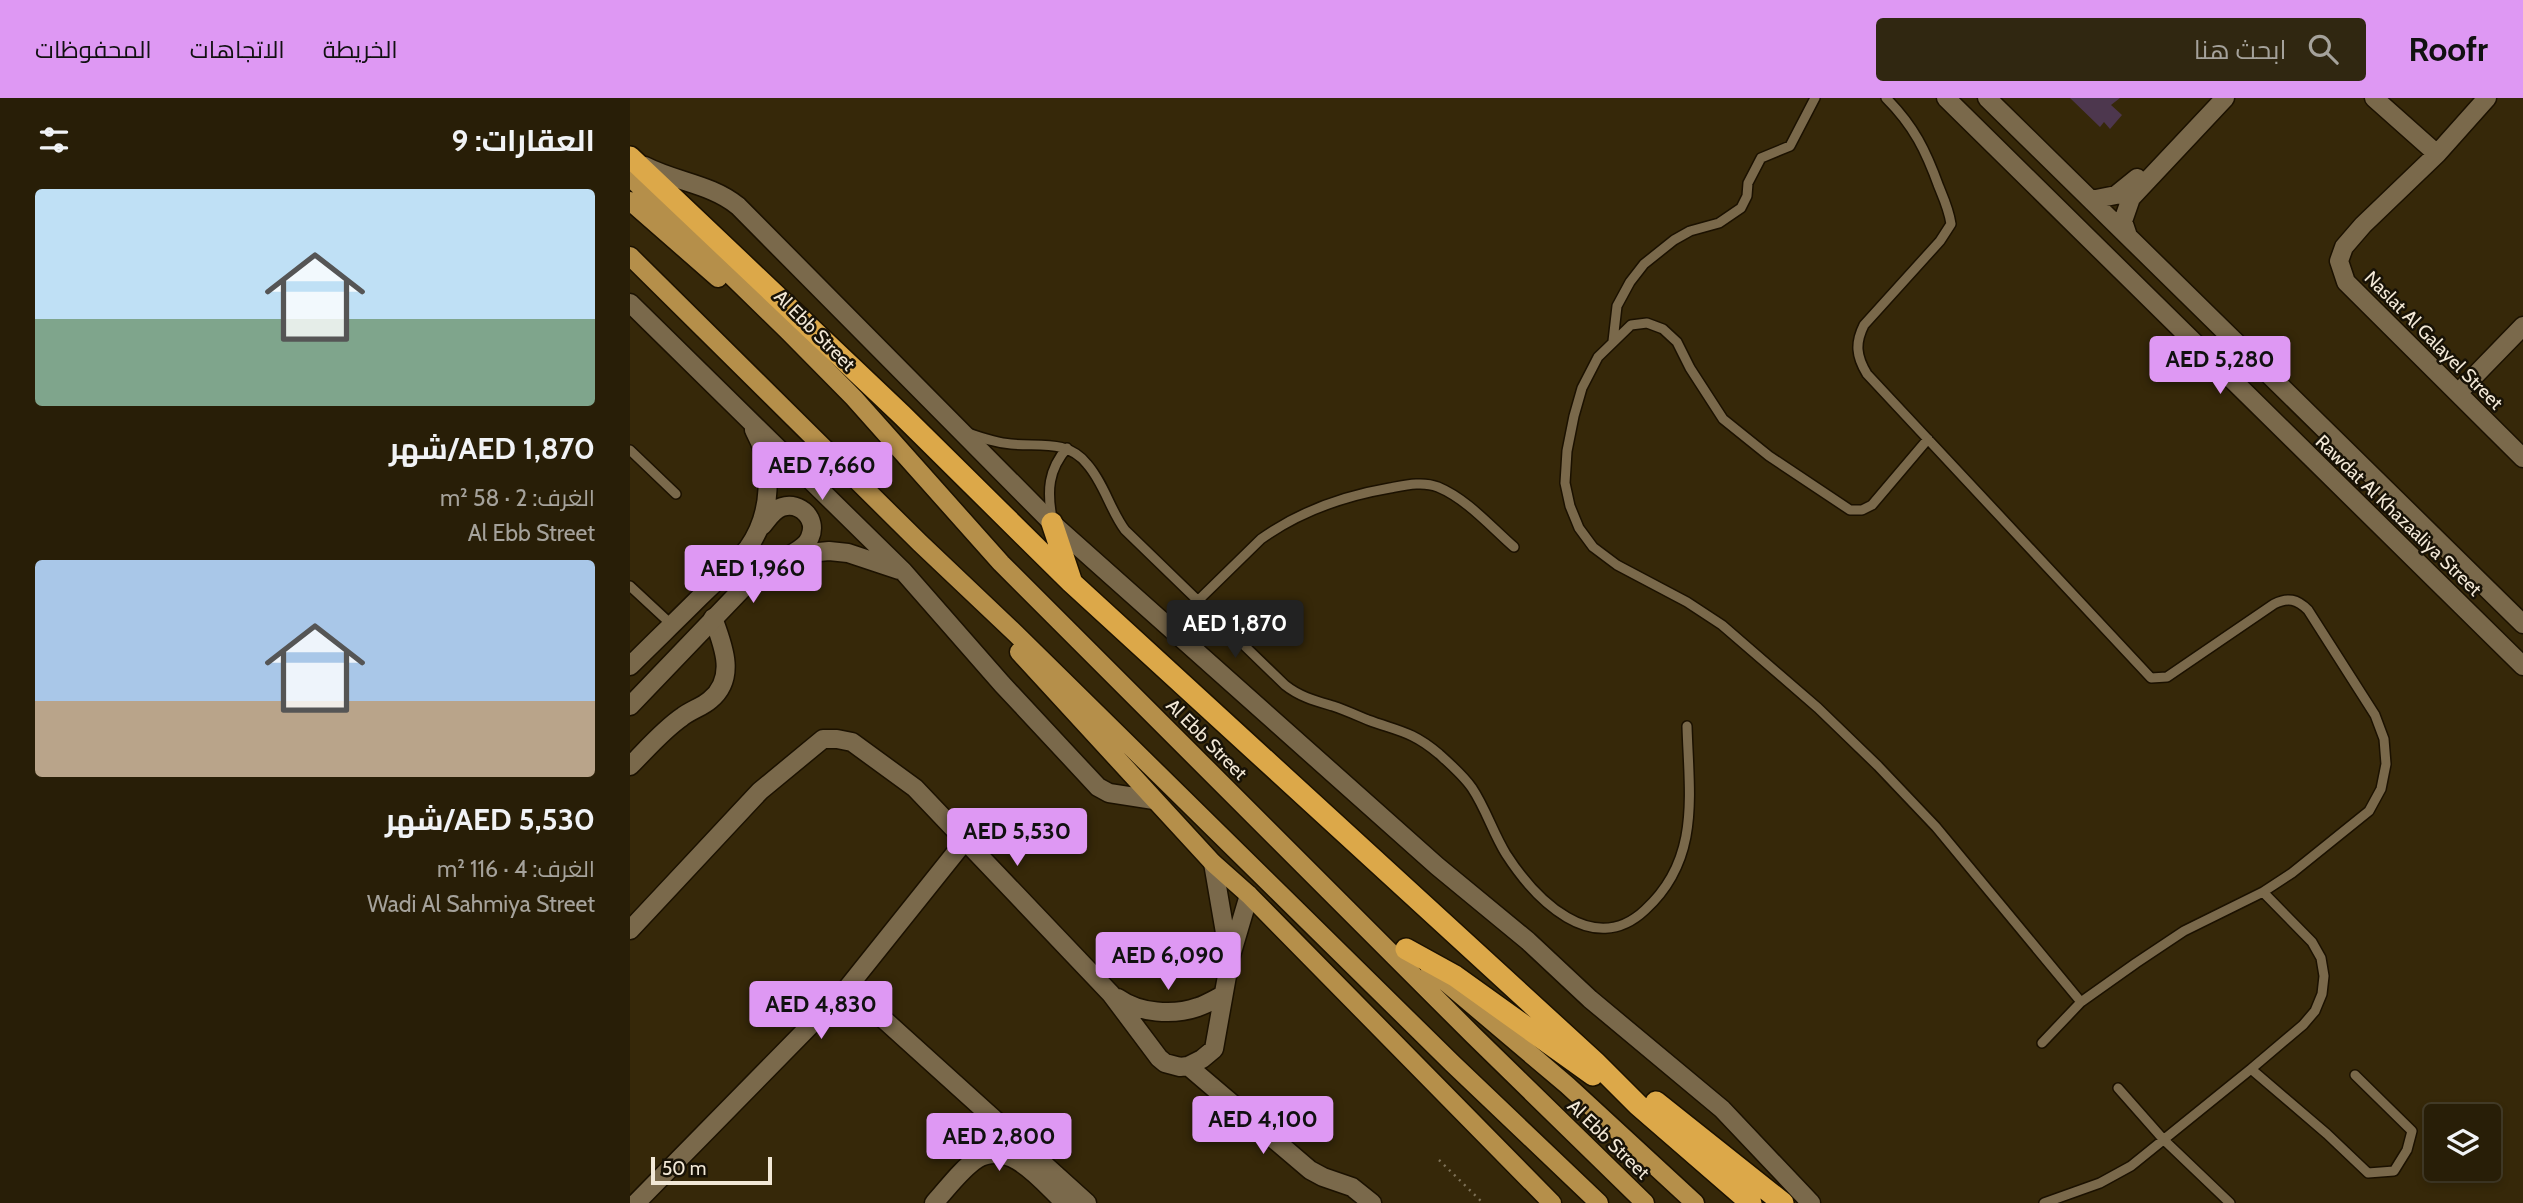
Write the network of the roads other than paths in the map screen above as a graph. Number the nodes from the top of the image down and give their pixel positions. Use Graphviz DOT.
graph roads {
  1 [pos="1815,98"];
  2 [pos="1886,98"];
  3 [pos="1946,98"];
  4 [pos="1987,98"];
  5 [pos="2210,98"];
  6 [pos="2225,98"];
  7 [pos="2374,98"];
  8 [pos="2487,98"];
  9 [pos="2437,154"];
  10 [pos="631,165"];
  11 [pos="2091,200"];
  12 [pos="630,201"];
  13 [pos="2128,236"];
  14 [pos="630,256"];
  15 [pos="630,303"];
  16 [pos="639,318"];
  17 [pos="2523,327"];
  18 [pos="788,331"];
  19 [pos="1613,341"];
  20 [pos="2458,393"];
  21 [pos="749,421"];
  22 [pos="963,432"];
  23 [pos="1928,439"];
  24 [pos="1067,448"];
  25 [pos="630,450"];
  26 [pos="2523,458"];
  27 [pos="676,494"];
  28 [pos="1052,523"];
  29 [pos="755,536"];
  30 [pos="920,543"];
  31 [pos="1514,548"];
  32 [pos="775,565"];
  33 [pos="904,571"];
  34 [pos="1071,582"];
  35 [pos="630,586"];
  36 [pos="1198,601"];
  37 [pos="713,618"];
  38 [pos="2523,624"];
  39 [pos="672,625"];
  40 [pos="1170,628"];
  41 [pos="630,666"];
  42 [pos="2523,666"];
  43 [pos="630,706"];
  44 [pos="1687,726"];
  45 [pos="630,766"];
  46 [pos="1154,800"];
  47 [pos="964,842"];
  48 [pos="1213,863"];
  49 [pos="2263,892"];
  50 [pos="1249,895"];
  51 [pos="1356,918"];
  52 [pos="630,930"];
  53 [pos="1406,949"];
  54 [pos="1230,959"];
  55 [pos="848,987"];
  56 [pos="1111,994"];
  57 [pos="1223,995"];
  58 [pos="2081,1002"];
  59 [pos="2042,1043"];
  60 [pos="1595,1062"];
  61 [pos="1188,1066"];
  62 [pos="2251,1069"];
  63 [pos="2355,1075"];
  64 [pos="2118,1088"];
  65 [pos="1639,1105"];
  66 [pos="2163,1139"];
  67 [pos="1060,1192"];
  68 [pos="636,1203"];
  69 [pos="934,1203"];
  70 [pos="1087,1203"];
  71 [pos="1372,1203"];
  72 [pos="1552,1203"];
  73 [pos="1599,1203"];
  74 [pos="1645,1203"];
  75 [pos="1695,1203"];
  76 [pos="1751,1203"];
  77 [pos="1783,1203"];
  78 [pos="1811,1203"];
  79 [pos="2044,1203"];
  80 [pos="2230,1203"];
  1 -- 19 [label="lane"];
  2 -- 23 [label="lane"];
  3 -- 42 [label="street, Rawdat Al Khazaaliya Street"];
  4 -- 11 [label="street, Rawdat Al Khazaaliya Street"];
  5 -- 11 [label="street"];
  6 -- 13 [label="street"];
  7 -- 9 [label="street"];
  8 -- 9 [label="street, Naslat Al Galayel Street"];
  9 -- 20 [label="street, Naslat Al Galayel Street"];
  10 -- 18 [label="main road, Al Ebb Street"];
  10 -- 22 [label="street"];
  10 -- 34 [label="highway"];
  11 -- 13 [label="street, Rawdat Al Khazaaliya Street"];
  12 -- 18 [label="main road"];
  13 -- 38 [label="street, Rawdat Al Khazaaliya Street"];
  14 -- 30 [label="main road"];
  15 -- 16 [label="street"];
  16 -- 21 [label="street"];
  17 -- 20 [label="street"];
  18 -- 51 [label="main road, Al Ebb Street"];
  19 -- 23 [label="lane"];
  19 -- 58 [label="lane"];
  20 -- 26 [label="street, Naslat Al Galayel Street"];
  21 -- 29 [label="street"];
  21 -- 33 [label="street"];
  22 -- 24 [label="lane"];
  22 -- 28 [label="street"];
  23 -- 49 [label="lane"];
  24 -- 28 [label="lane"];
  24 -- 36 [label="lane"];
  25 -- 27 [label="lane"];
  28 -- 34 [label="highway"];
  28 -- 40 [label="street"];
  29 -- 32 [label="street"];
  29 -- 39 [label="street"];
  30 -- 46 [label="main road"];
  30 -- 73 [label="main road"];
  31 -- 36 [label="lane"];
  32 -- 33 [label="street"];
  32 -- 37 [label="street"];
  33 -- 46 [label="street"];
  34 -- 60 [label="highway"];
  35 -- 39 [label="lane"];
  36 -- 40 [label="lane"];
  36 -- 44 [label="lane"];
  37 -- 43 [label="street"];
  37 -- 45 [label="street"];
  39 -- 41 [label="street"];
  40 -- 78 [label="street"];
  46 -- 48 [label="main road"];
  47 -- 52 [label="street"];
  47 -- 55 [label="street"];
  47 -- 56 [label="street"];
  48 -- 50 [label="main road"];
  48 -- 54 [label="street"];
  49 -- 58 [label="lane"];
  49 -- 62 [label="lane"];
  50 -- 54 [label="street"];
  50 -- 72 [label="main road"];
  51 -- 53 [label="main road"];
  51 -- 74 [label="main road, Al Ebb Street"];
  53 -- 65 [label="highway"];
  53 -- 75 [label="main road"];
  54 -- 57 [label="street"];
  55 -- 67 [label="street"];
  55 -- 68 [label="street"];
  56 -- 57 [label="street"];
  56 -- 61 [label="street"];
  57 -- 61 [label="street"];
  58 -- 59 [label="lane"];
  60 -- 65 [label="highway"];
  60 -- 77 [label="highway"];
  61 -- 71 [label="street"];
  62 -- 63 [label="lane"];
  62 -- 66 [label="lane"];
  64 -- 66 [label="lane"];
  65 -- 76 [label="highway"];
  66 -- 79 [label="lane"];
  66 -- 80 [label="lane"];
  67 -- 69 [label="street"];
  67 -- 70 [label="street"];
}
